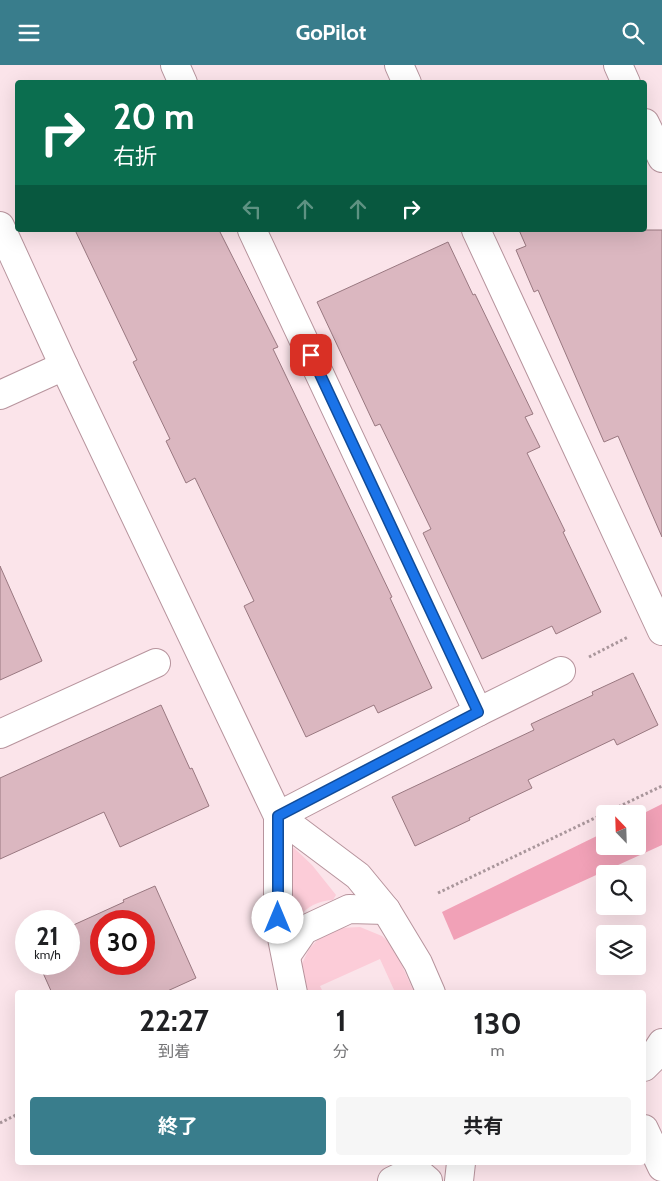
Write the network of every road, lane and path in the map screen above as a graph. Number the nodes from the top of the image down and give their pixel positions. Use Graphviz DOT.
graph roads {
  1 [pos="175,65"];
  2 [pos="399,65"];
  3 [pos="618,65"];
  4 [pos="182,80"];
  5 [pos="406,80"];
  6 [pos="625,80"];
  7 [pos="647,127"];
  8 [pos="662,158"];
  9 [pos="0,226"];
  10 [pos="253,232"];
  11 [pos="477,232"];
  12 [pos="64,366"];
  13 [pos="0,395"];
  14 [pos="660,626"];
  15 [pos="156,663"];
  16 [pos="561,671"];
  17 [pos="478,712"];
  18 [pos="0,735"];
  19 [pos="662,786"];
  20 [pos="278,816"];
  21 [pos="438,893"];
  22 [pos="386,910"];
  23 [pos="286,956"];
  24 [pos="292,990"];
  25 [pos="430,990"];
  26 [pos="662,1043"];
  27 [pos="646,1065"];
  28 [pos="15,1116"];
  29 [pos="0,1123"];
  30 [pos="646,1133"];
  31 [pos="461,1165"];
  32 [pos="662,1167"];
  33 [pos="459,1181"];
  1 -- 4 [label="street"];
  2 -- 5 [label="street"];
  3 -- 6 [label="street"];
  7 -- 8 [label="street"];
  9 -- 12 [label="street"];
  10 -- 17 [label="street"];
  11 -- 14 [label="street"];
  12 -- 13 [label="street"];
  12 -- 20 [label="street"];
  14 -- 16 [label="path"];
  15 -- 18 [label="street"];
  16 -- 17 [label="street"];
  17 -- 20 [label="street"];
  19 -- 21 [label="path"];
  20 -- 22 [label="street"];
  20 -- 23 [label="street"];
  22 -- 23 [label="street"];
  22 -- 25 [label="street"];
  23 -- 24 [label="street"];
  26 -- 27 [label="street"];
  28 -- 29 [label="path"];
  30 -- 32 [label="street"];
  31 -- 33 [label="street"];
}
